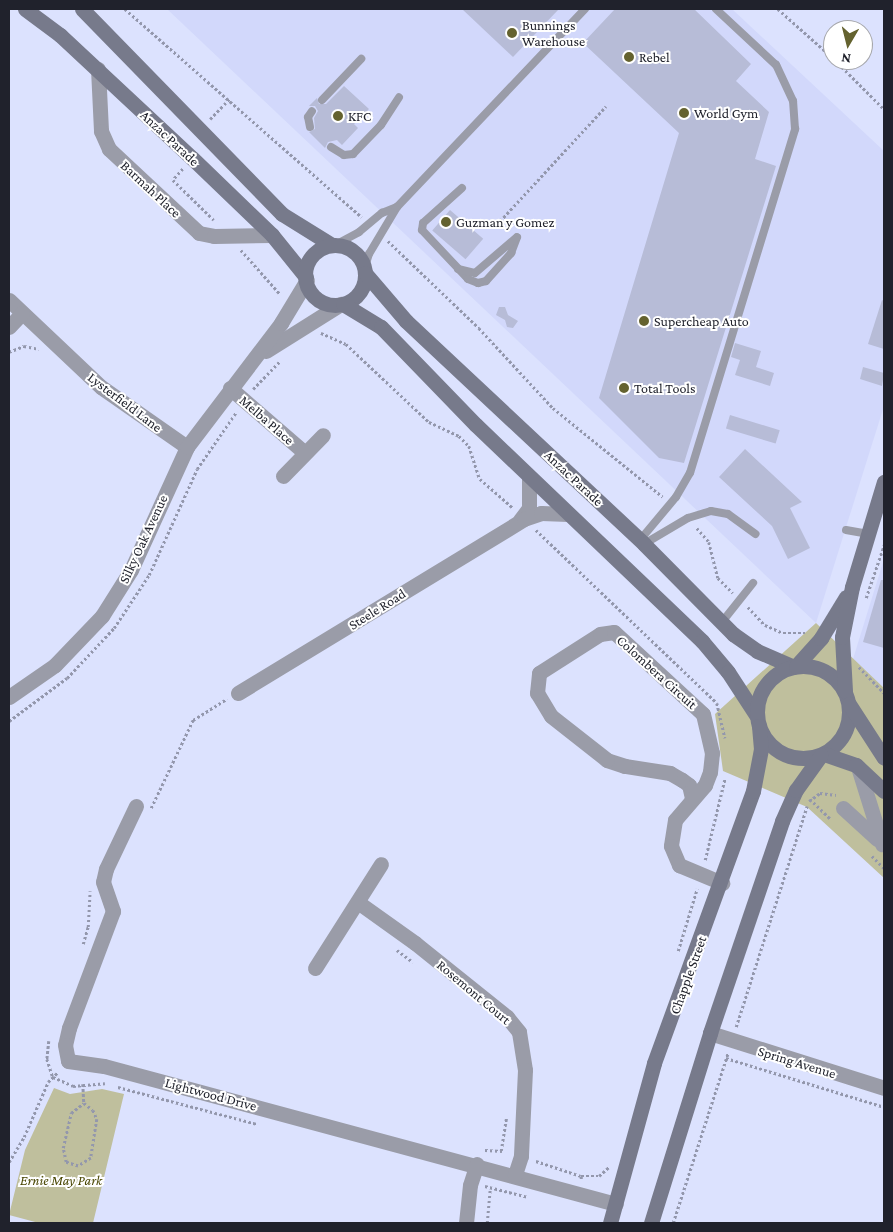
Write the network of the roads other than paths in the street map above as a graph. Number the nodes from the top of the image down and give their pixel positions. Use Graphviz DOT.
graph roads {
  1 [pos="24,9"];
  2 [pos="82,9"];
  3 [pos="585,9"];
  4 [pos="716,9"];
  5 [pos="361,59"];
  6 [pos="98,70"];
  7 [pos="399,96"];
  8 [pos="322,100"];
  9 [pos="312,111"];
  10 [pos="310,127"];
  11 [pos="331,147"];
  12 [pos="462,188"];
  13 [pos="397,207"];
  14 [pos="272,235"];
  15 [pos="334,245"];
  16 [pos="458,269"];
  17 [pos="365,271"];
  18 [pos="306,279"];
  19 [pos="9,300"];
  20 [pos="342,304"];
  21 [pos="22,313"];
  22 [pos="9,327"];
  23 [pos="254,360"];
  24 [pos="230,388"];
  25 [pos="323,435"];
  26 [pos="187,447"];
  27 [pos="305,453"];
  28 [pos="283,476"];
  29 [pos="529,478"];
  30 [pos="884,482"];
  31 [pos="568,514"];
  32 [pos="520,520"];
  33 [pos="846,530"];
  34 [pos="756,534"];
  35 [pos="869,534"];
  36 [pos="642,542"];
  37 [pos="752,583"];
  38 [pos="852,587"];
  39 [pos="722,622"];
  40 [pos="795,666"];
  41 [pos="238,693"];
  42 [pos="9,697"];
  43 [pos="847,699"];
  44 [pos="757,721"];
  45 [pos="822,755"];
  46 [pos="883,755"];
  47 [pos="858,766"];
  48 [pos="884,791"];
  49 [pos="692,798"];
  50 [pos="842,802"];
  51 [pos="136,806"];
  52 [pos="883,845"];
  53 [pos="381,864"];
  54 [pos="722,882"];
  55 [pos="359,903"];
  56 [pos="315,968"];
  57 [pos="710,1033"];
  58 [pos="884,1088"];
  59 [pos="477,1164"];
  60 [pos="515,1175"];
  61 [pos="616,1204"];
  62 [pos="466,1223"];
  63 [pos="610,1223"];
  64 [pos="651,1223"];
  1 -- 6 [label="main road, Anzac Parade"];
  2 -- 15 [label="main road, Anzac Parade"];
  3 -- 13 [label="lane"];
  4 -- 36 [label="lane"];
  5 -- 8 [label="lane"];
  6 -- 14 [label="main road, Anzac Parade"];
  6 -- 14 [label="street, Barmah Place"];
  7 -- 11 [label="lane"];
  9 -- 10 [label="lane"];
  12 -- 16 [label="lane"];
  13 -- 15 [label="lane"];
  13 -- 17 [label="lane"];
  14 -- 18 [label="main road, Anzac Parade"];
  15 -- 17 [label="main road"];
  15 -- 18 [label="main road"];
  16 -- 16 [label="lane"];
  17 -- 20 [label="main road"];
  17 -- 36 [label="main road, Anzac Parade"];
  18 -- 20 [label="main road"];
  18 -- 23 [label="street, Silky Oak Avenue"];
  19 -- 21 [label="street, Lysterfield Lane"];
  20 -- 23 [label="street, Silky Oak Avenue"];
  20 -- 29 [label="main road"];
  21 -- 22 [label="street"];
  21 -- 26 [label="street, Lysterfield Lane"];
  23 -- 24 [label="street, Silky Oak Avenue"];
  24 -- 26 [label="street, Silky Oak Avenue"];
  24 -- 27 [label="street, Melba Place"];
  25 -- 27 [label="street, Melba Place"];
  26 -- 42 [label="street, Silky Oak Avenue"];
  27 -- 28 [label="street, Melba Place"];
  29 -- 31 [label="main road"];
  29 -- 32 [label="street"];
  30 -- 35 [label="main road"];
  31 -- 32 [label="street, Steele Road"];
  31 -- 44 [label="main road"];
  32 -- 41 [label="street, Steele Road"];
  33 -- 35 [label="lane"];
  34 -- 36 [label="lane"];
  35 -- 38 [label="main road"];
  36 -- 39 [label="main road, Anzac Parade"];
  37 -- 39 [label="lane"];
  38 -- 40 [label="main road"];
  38 -- 43 [label="main road"];
  39 -- 40 [label="main road, Anzac Parade"];
  40 -- 43 [label="main road"];
  40 -- 44 [label="main road"];
  43 -- 45 [label="main road"];
  43 -- 46 [label="main road"];
  44 -- 45 [label="main road"];
  44 -- 54 [label="main road, Chapple Street"];
  45 -- 47 [label="main road"];
  45 -- 57 [label="main road"];
  47 -- 48 [label="main road"];
  47 -- 52 [label="street"];
  49 -- 49 [label="street, Colombera Circuit"];
  49 -- 54 [label="street, Colombera Circuit"];
  50 -- 52 [label="street"];
  51 -- 59 [label="street, Lightwood Drive"];
  53 -- 55 [label="street"];
  54 -- 61 [label="main road, Chapple Street"];
  55 -- 56 [label="street"];
  55 -- 60 [label="street, Rosemont Court"];
  57 -- 58 [label="street, Spring Avenue"];
  57 -- 64 [label="main road"];
  59 -- 60 [label="street, Lightwood Drive"];
  59 -- 62 [label="street"];
  60 -- 61 [label="street, Lightwood Drive"];
  61 -- 63 [label="main road, Chapple Street"];
}
